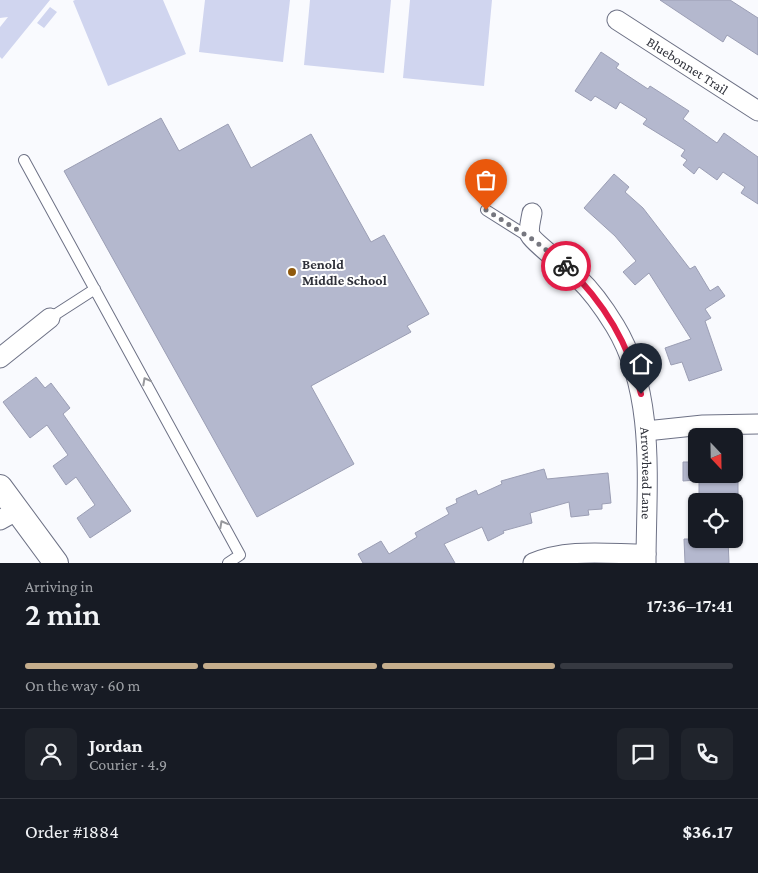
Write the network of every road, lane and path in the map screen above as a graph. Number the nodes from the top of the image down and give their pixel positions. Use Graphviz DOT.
graph roads {
  1 [pos="617,20"];
  2 [pos="758,111"];
  3 [pos="24,160"];
  4 [pos="486,210"];
  5 [pos="532,213"];
  6 [pos="535,241"];
  7 [pos="95,289"];
  8 [pos="50,318"];
  9 [pos="0,358"];
  10 [pos="758,424"];
  11 [pos="646,431"];
  12 [pos="0,487"];
  13 [pos="9,515"];
  14 [pos="646,559"];
  15 [pos="56,563"];
  16 [pos="228,563"];
  17 [pos="533,563"];
  1 -- 2 [label="street, Bluebonnet Trail"];
  3 -- 7 [label="lane"];
  4 -- 6 [label="lane"];
  5 -- 6 [label="street"];
  6 -- 11 [label="street, Arrowhead Lane"];
  7 -- 8 [label="lane"];
  16 -- 7 [label="lane, one-way"];
  8 -- 9 [label="street"];
  10 -- 11 [label="street"];
  11 -- 14 [label="street, Arrowhead Lane"];
  12 -- 13 [label="street"];
  13 -- 15 [label="street"];
  14 -- 17 [label="street"];
}
